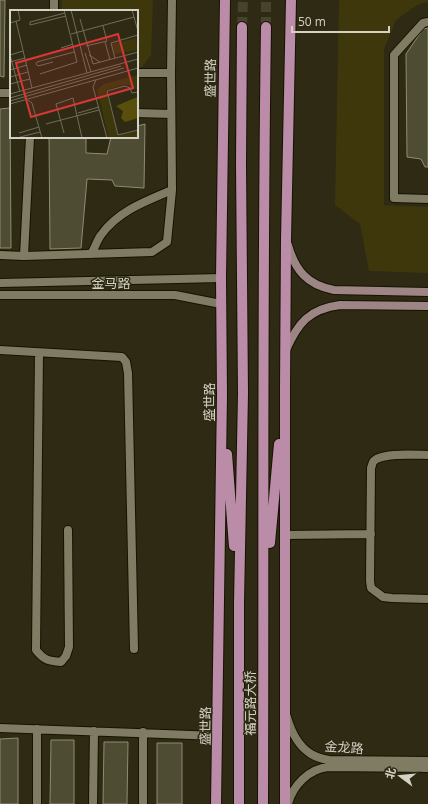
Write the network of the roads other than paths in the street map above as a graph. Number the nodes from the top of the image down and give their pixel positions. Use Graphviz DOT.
graph roads {
  1 [pos="172,0"];
  2 [pos="225,0"];
  3 [pos="291,0"];
  4 [pos="428,22"];
  5 [pos="242,27"];
  6 [pos="266,28"];
  7 [pos="138,73"];
  8 [pos="171,74"];
  9 [pos="138,113"];
  10 [pos="172,114"];
  11 [pos="30,138"];
  12 [pos="172,190"];
  13 [pos="428,199"];
  14 [pos="286,239"];
  15 [pos="91,254"];
  16 [pos="0,255"];
  17 [pos="24,256"];
  18 [pos="221,278"];
  19 [pos="0,284"];
  20 [pos="428,292"];
  21 [pos="0,295"];
  22 [pos="221,304"];
  23 [pos="428,306"];
  24 [pos="0,350"];
  25 [pos="39,353"];
  26 [pos="285,353"];
  27 [pos="285,386"];
  28 [pos="222,395"];
  29 [pos="428,455"];
  30 [pos="68,530"];
  31 [pos="371,534"];
  32 [pos="285,535"];
  33 [pos="428,599"];
  34 [pos="239,603"];
  35 [pos="264,603"];
  36 [pos="134,649"];
  37 [pos="285,711"];
  38 [pos="0,728"];
  39 [pos="37,729"];
  40 [pos="94,731"];
  41 [pos="143,732"];
  42 [pos="218,736"];
  43 [pos="428,761"];
  44 [pos="428,768"];
  45 [pos="37,804"];
  46 [pos="93,804"];
  47 [pos="143,804"];
  48 [pos="216,804"];
  49 [pos="239,804"];
  50 [pos="263,804"];
  51 [pos="284,804"];
  52 [pos="288,804"];
  1 -- 8 [label="street"];
  2 -- 18 [label="main road, 盛世路"];
  3 -- 14 [label="main road"];
  4 -- 13 [label="street"];
  5 -- 34 [label="main road"];
  6 -- 35 [label="main road"];
  7 -- 8 [label="street"];
  8 -- 10 [label="street"];
  9 -- 10 [label="street"];
  10 -- 12 [label="street"];
  11 -- 17 [label="street"];
  12 -- 15 [label="street"];
  12 -- 15 [label="street"];
  14 -- 20 [label="main road"];
  14 -- 26 [label="main road"];
  15 -- 17 [label="street"];
  16 -- 17 [label="street"];
  18 -- 19 [label="street, 金马路"];
  18 -- 22 [label="main road, 盛世路"];
  21 -- 22 [label="street, 金马路"];
  22 -- 28 [label="main road, 盛世路"];
  23 -- 26 [label="main road"];
  24 -- 25 [label="street"];
  25 -- 30 [label="street"];
  25 -- 36 [label="street"];
  26 -- 27 [label="main road"];
  27 -- 32 [label="main road"];
  27 -- 35 [label="main road"];
  28 -- 34 [label="main road"];
  28 -- 42 [label="main road, 盛世路"];
  29 -- 31 [label="street"];
  31 -- 32 [label="street"];
  31 -- 33 [label="street"];
  32 -- 37 [label="main road"];
  34 -- 49 [label="main road, 福元路大桥"];
  35 -- 50 [label="main road, 福元路大桥"];
  37 -- 43 [label="street, 金龙路"];
  37 -- 51 [label="main road"];
  38 -- 39 [label="street"];
  39 -- 40 [label="street"];
  39 -- 45 [label="street"];
  40 -- 41 [label="street"];
  40 -- 46 [label="street"];
  41 -- 42 [label="street"];
  41 -- 47 [label="street"];
  42 -- 48 [label="main road, 盛世路"];
  44 -- 52 [label="street, 金龙路"];
}
